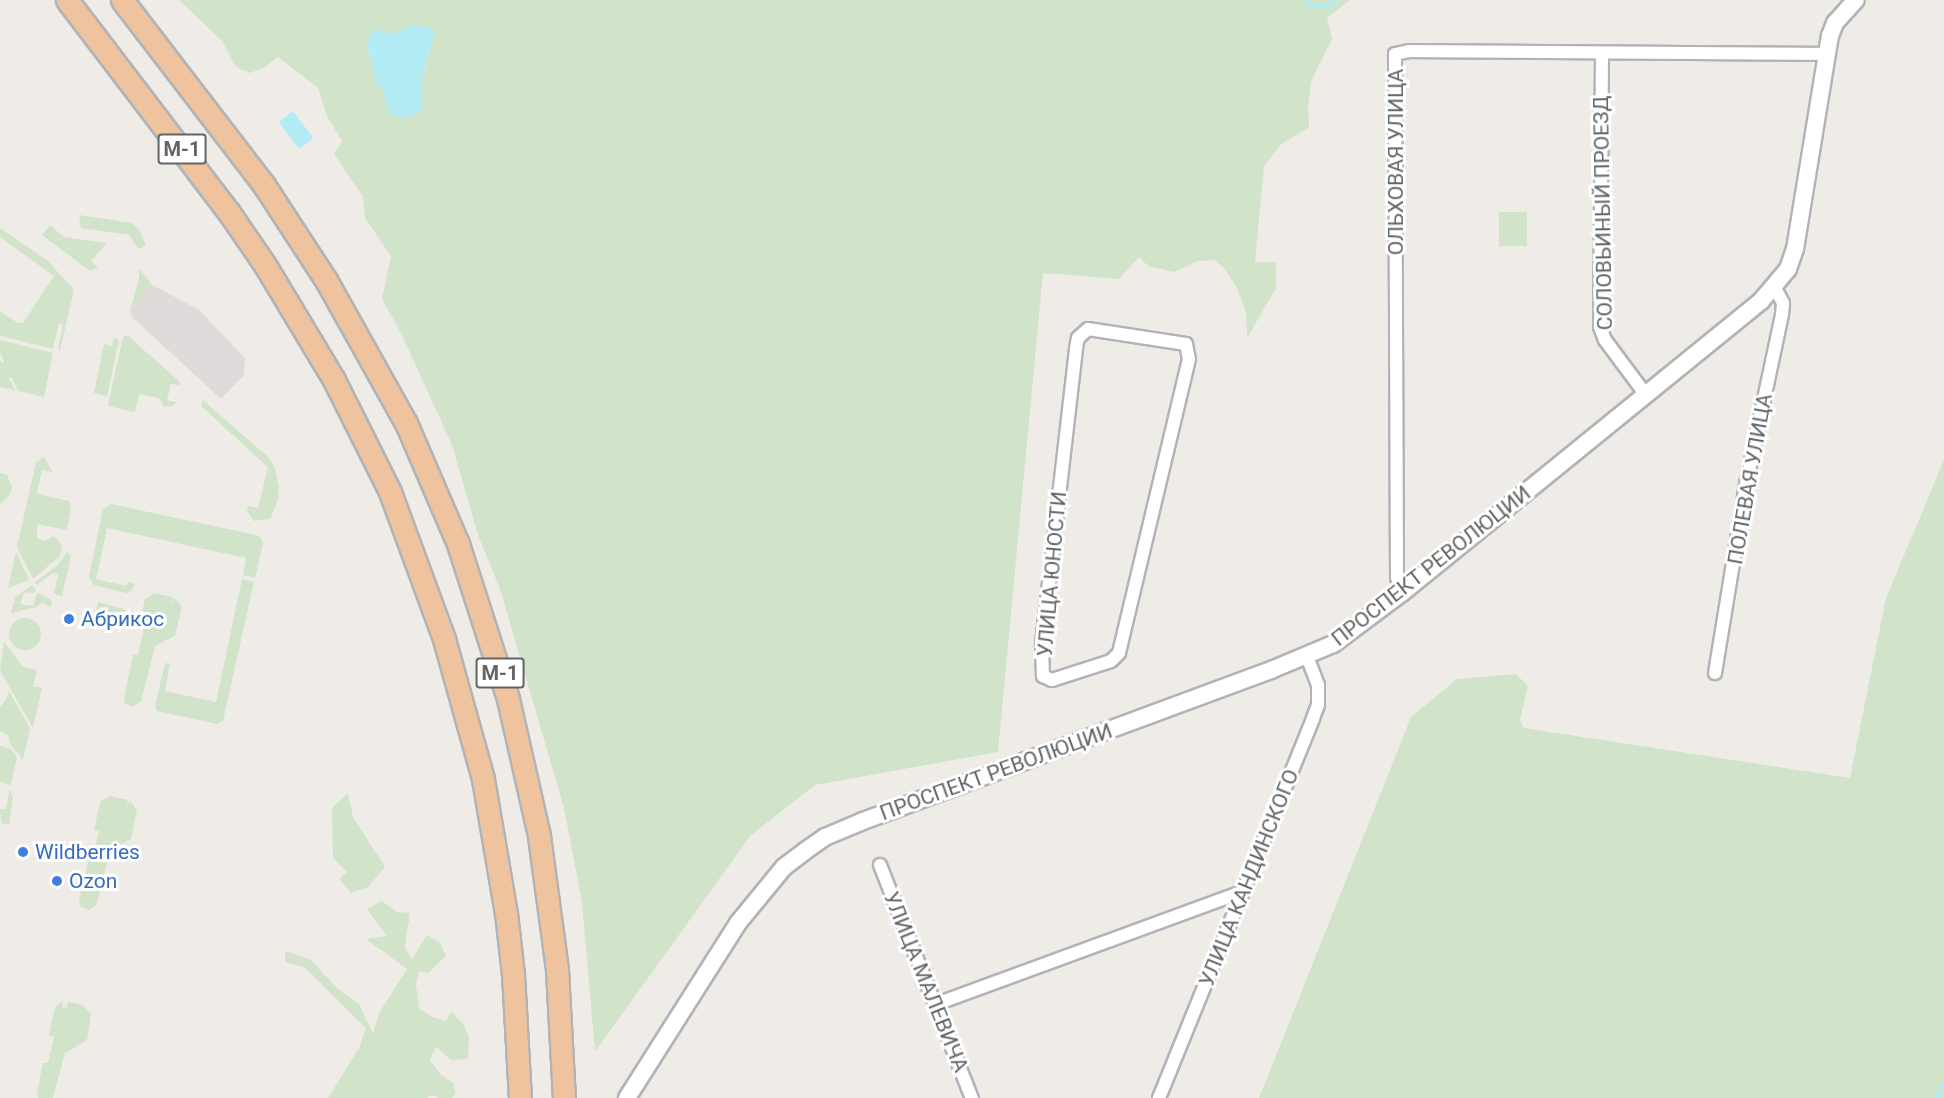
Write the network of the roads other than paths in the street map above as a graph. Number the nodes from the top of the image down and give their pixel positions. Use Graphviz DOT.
graph roads {
  1 [pos="67,0"];
  2 [pos="122,0"];
  3 [pos="1856,0"];
  4 [pos="1602,53"];
  5 [pos="1826,54"];
  6 [pos="1775,288"];
  7 [pos="1646,394"];
  8 [pos="1173,419"];
  9 [pos="1403,592"];
  10 [pos="1307,656"];
  11 [pos="1715,673"];
  12 [pos="880,865"];
  13 [pos="1244,891"];
  14 [pos="936,1004"];
  15 [pos="520,1098"];
  16 [pos="564,1098"];
  17 [pos="627,1098"];
  18 [pos="972,1098"];
  19 [pos="1159,1098"];
  1 -- 15 [label="highway, М-1"];
  2 -- 16 [label="highway, М-1"];
  3 -- 5 [label="street, ПРОСПЕКТ РЕВОЛЮЦИИ"];
  4 -- 5 [label="street, ОЛЬХОВАЯ УЛИЦА"];
  4 -- 7 [label="street, СОЛОВЬИНЫЙ ПРОЕЗД"];
  4 -- 9 [label="street, ОЛЬХОВАЯ УЛИЦА"];
  5 -- 6 [label="street, ПРОСПЕКТ РЕВОЛЮЦИИ"];
  6 -- 7 [label="street, ПРОСПЕКТ РЕВОЛЮЦИИ"];
  6 -- 11 [label="street, ПОЛЕВАЯ УЛИЦА"];
  7 -- 9 [label="street, ПРОСПЕКТ РЕВОЛЮЦИИ"];
  8 -- 8 [label="street, УЛИЦА ЮНОСТИ"];
  9 -- 10 [label="street, ПРОСПЕКТ РЕВОЛЮЦИИ"];
  10 -- 13 [label="street, УЛИЦА КАНДИНСКОГО"];
  10 -- 17 [label="street, ПРОСПЕКТ РЕВОЛЮЦИИ"];
  12 -- 14 [label="street, УЛИЦА МАЛЕВИЧА"];
  13 -- 14 [label="street"];
  13 -- 19 [label="street, УЛИЦА КАНДИНСКОГО"];
  14 -- 18 [label="street, УЛИЦА МАЛЕВИЧА"];
}
